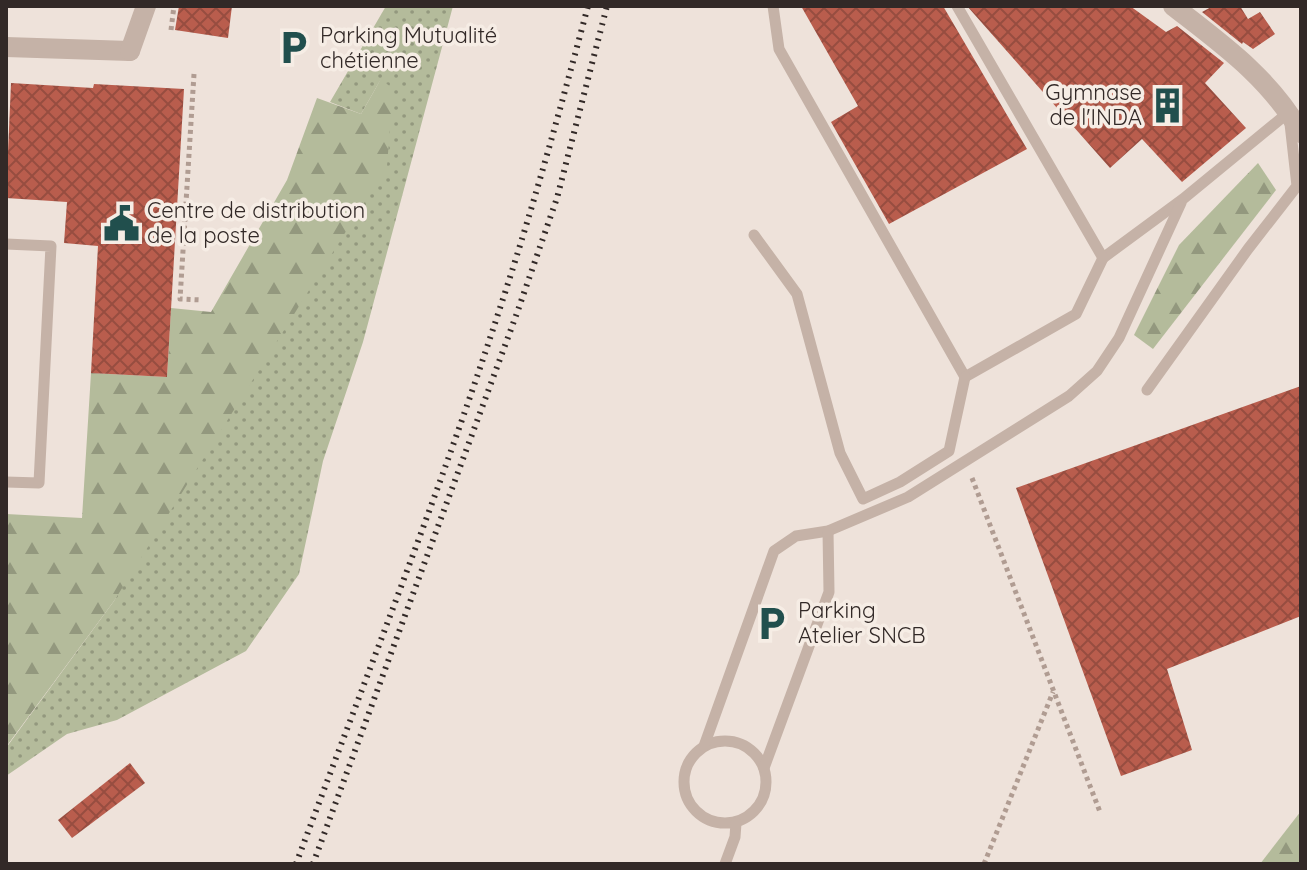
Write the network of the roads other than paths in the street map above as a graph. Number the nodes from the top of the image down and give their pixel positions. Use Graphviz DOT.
graph roads {
  1 [pos="135,6"];
  2 [pos="146,6"];
  3 [pos="773,6"];
  4 [pos="957,6"];
  5 [pos="1173,6"];
  6 [pos="6,47"];
  7 [pos="130,51"];
  8 [pos="1289,112"];
  9 [pos="1301,133"];
  10 [pos="1299,190"];
  11 [pos="1183,199"];
  12 [pos="754,235"];
  13 [pos="6,244"];
  14 [pos="1103,258"];
  15 [pos="965,377"];
  16 [pos="1147,390"];
  17 [pos="6,482"];
  18 [pos="828,531"];
  19 [pos="704,746"];
  20 [pos="764,768"];
  21 [pos="736,823"];
  22 [pos="725,864"];
  1 -- 7 [label="street"];
  2 -- 7 [label="street"];
  3 -- 15 [label="lane"];
  4 -- 14 [label="lane"];
  5 -- 8 [label="street"];
  6 -- 7 [label="street"];
  8 -- 9 [label="street"];
  8 -- 10 [label="lane"];
  8 -- 11 [label="lane"];
  10 -- 16 [label="lane"];
  11 -- 14 [label="lane"];
  11 -- 18 [label="lane"];
  12 -- 15 [label="lane"];
  13 -- 17 [label="lane"];
  14 -- 15 [label="lane"];
  18 -- 19 [label="lane"];
  18 -- 20 [label="lane"];
  19 -- 20 [label="lane"];
  19 -- 21 [label="lane"];
  20 -- 21 [label="lane"];
  21 -- 22 [label="lane"];
}
